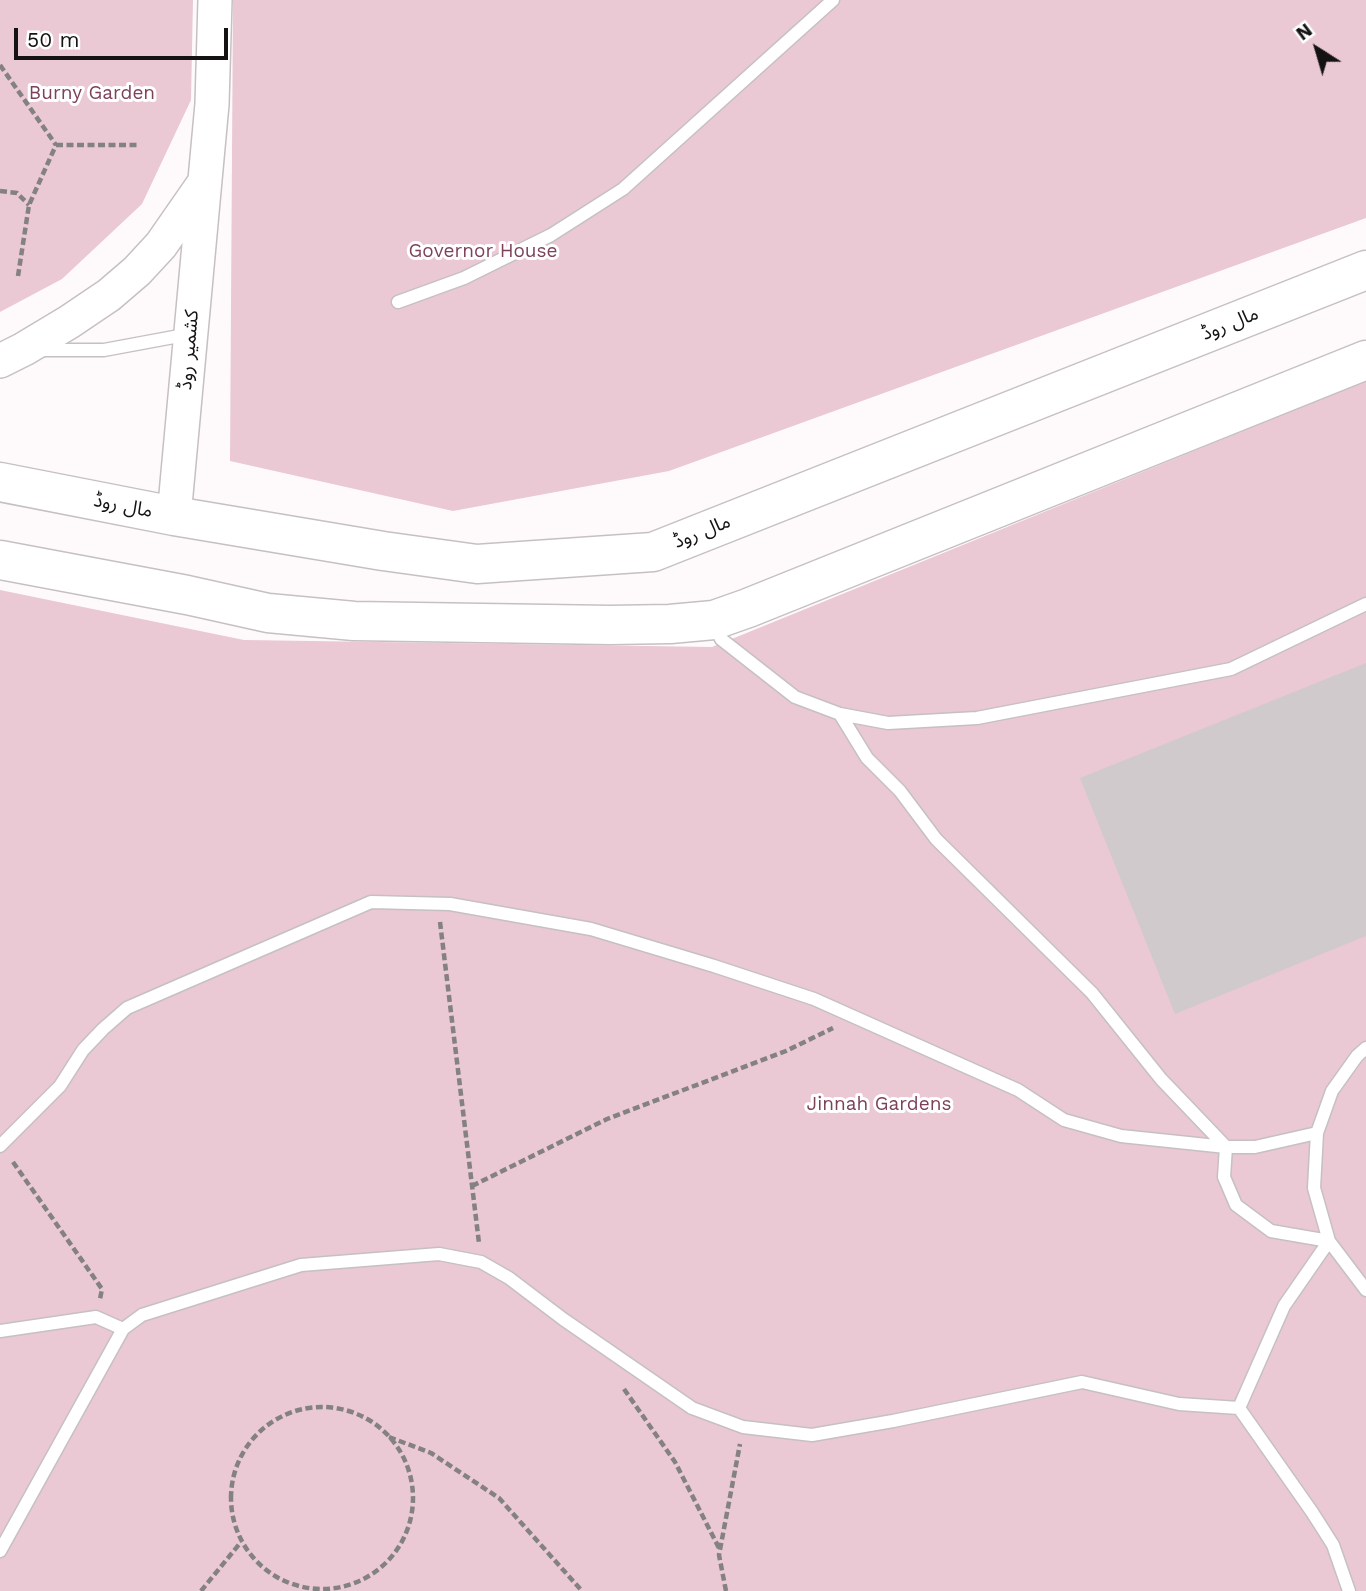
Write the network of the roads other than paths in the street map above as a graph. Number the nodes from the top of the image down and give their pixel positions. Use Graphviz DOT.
graph roads {
  1 [pos="215,0"];
  2 [pos="833,0"];
  3 [pos="203,184"];
  4 [pos="1366,270"];
  5 [pos="398,302"];
  6 [pos="191,334"];
  7 [pos="12,355"];
  8 [pos="1366,360"];
  9 [pos="0,482"];
  10 [pos="174,516"];
  11 [pos="0,560"];
  12 [pos="1366,604"];
  13 [pos="714,620"];
  14 [pos="840,714"];
  15 [pos="1366,1048"];
  16 [pos="1317,1133"];
  17 [pos="1,1145"];
  18 [pos="1226,1147"];
  19 [pos="1329,1241"];
  20 [pos="1366,1290"];
  21 [pos="123,1329"];
  22 [pos="0,1331"];
  23 [pos="1239,1408"];
  24 [pos="0,1551"];
  25 [pos="1349,1591"];
  1 -- 3 [label="street, کشمیر روڈ"];
  2 -- 5 [label="lane"];
  3 -- 6 [label="street, کشمیر روڈ"];
  3 -- 7 [label="street, کشمیر روڈ"];
  4 -- 10 [label="main road, مال روڈ"];
  6 -- 7 [label="lane"];
  6 -- 10 [label="street, کشمیر روڈ"];
  8 -- 13 [label="main road"];
  9 -- 10 [label="main road, مال روڈ"];
  11 -- 13 [label="main road"];
  12 -- 14 [label="lane"];
  13 -- 14 [label="lane"];
  14 -- 18 [label="lane"];
  15 -- 16 [label="lane"];
  16 -- 18 [label="lane"];
  16 -- 19 [label="lane"];
  17 -- 18 [label="lane"];
  18 -- 19 [label="lane"];
  19 -- 20 [label="lane"];
  19 -- 23 [label="lane"];
  21 -- 22 [label="lane"];
  21 -- 23 [label="lane"];
  21 -- 24 [label="lane"];
  23 -- 25 [label="lane"];
}
